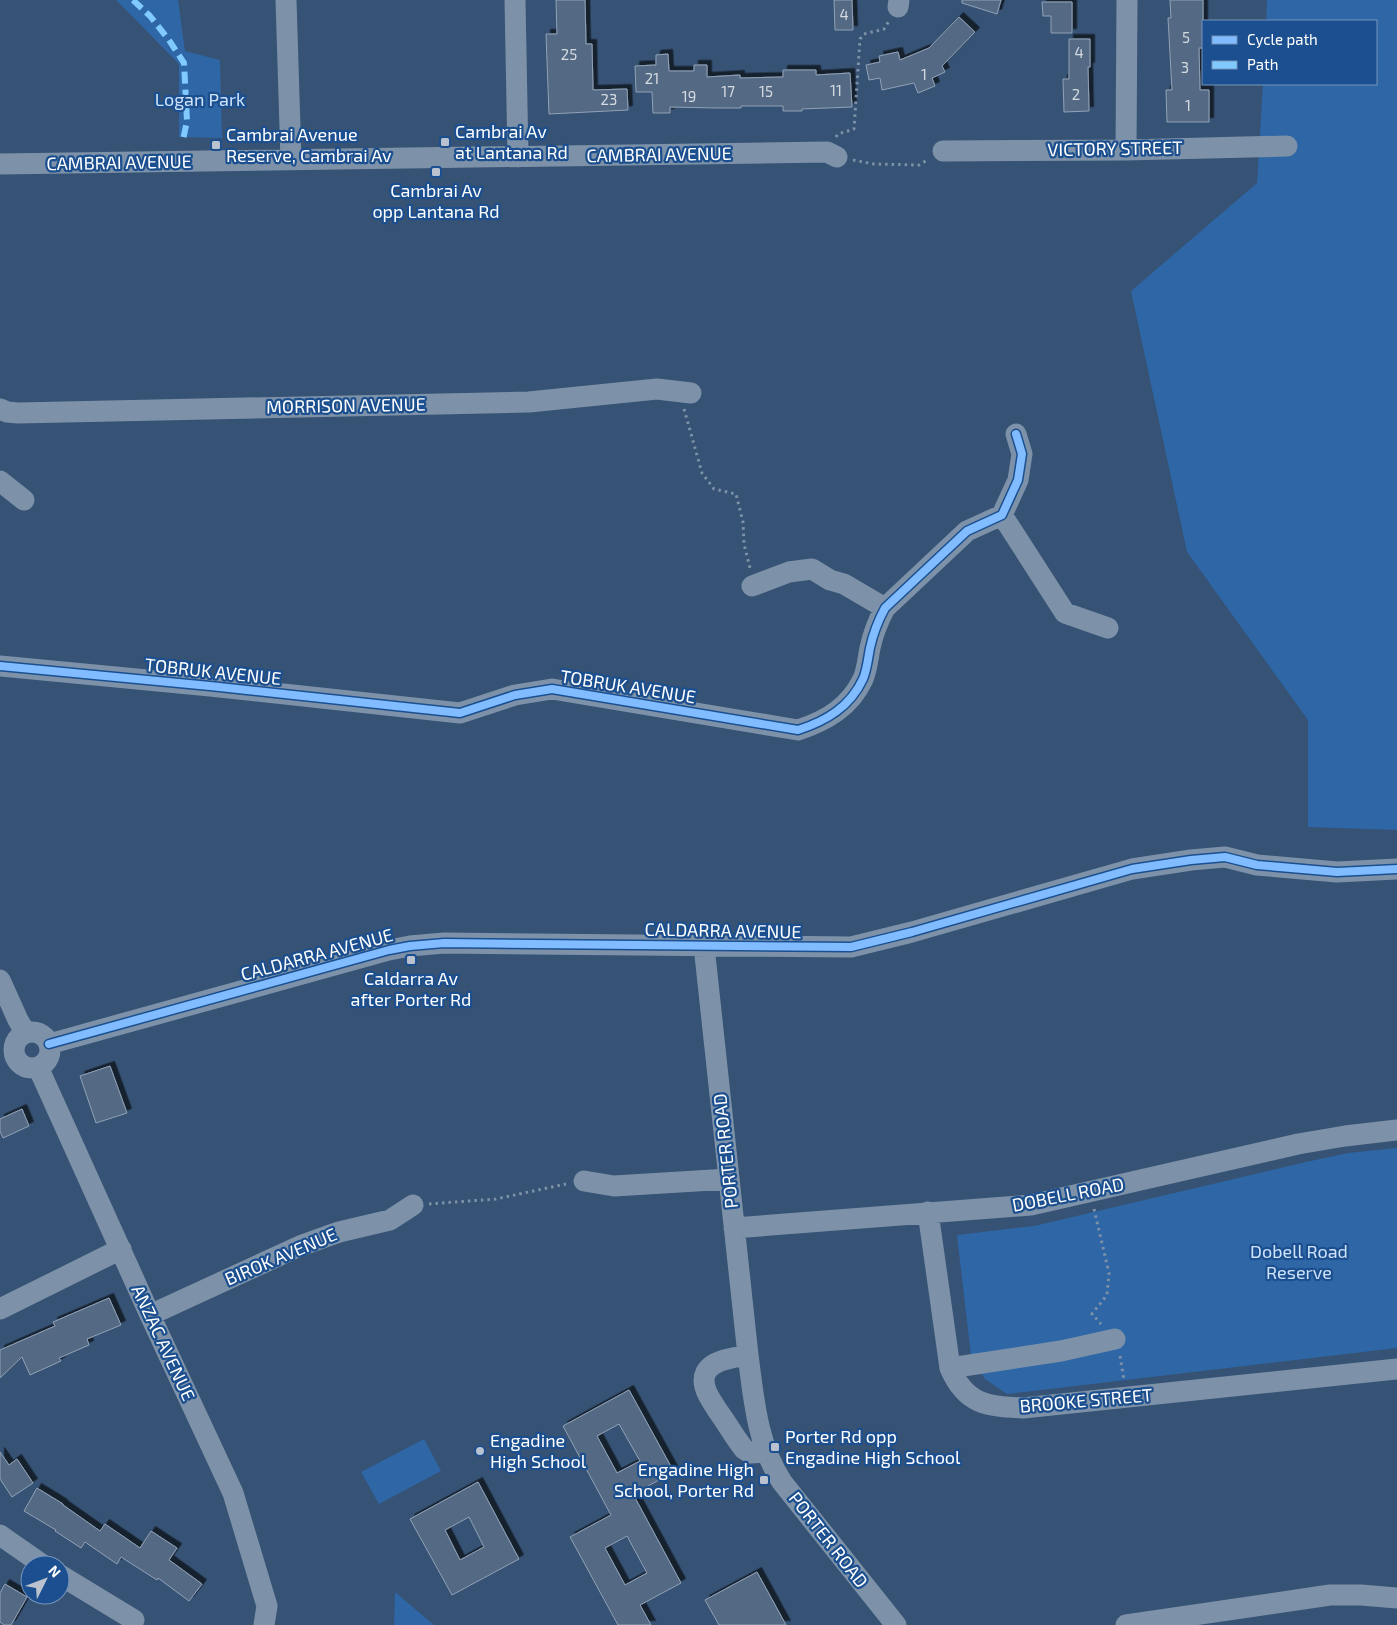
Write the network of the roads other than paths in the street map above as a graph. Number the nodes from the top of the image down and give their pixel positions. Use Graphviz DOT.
graph roads {
  1 [pos="286,0"];
  2 [pos="515,0"];
  3 [pos="1127,0"];
  4 [pos="1287,146"];
  5 [pos="1126,150"];
  6 [pos="943,151"];
  7 [pos="832,155"];
  8 [pos="518,157"];
  9 [pos="290,160"];
  10 [pos="0,164"];
  11 [pos="691,393"];
  12 [pos="2,416"];
  13 [pos="1016,434"];
  14 [pos="0,481"];
  15 [pos="24,500"];
  16 [pos="1002,515"];
  17 [pos="752,586"];
  18 [pos="885,608"];
  19 [pos="1108,628"];
  20 [pos="0,666"];
  21 [pos="1397,869"];
  22 [pos="704,946"];
  23 [pos="0,980"];
  24 [pos="26,1032"];
  25 [pos="49,1044"];
  26 [pos="7,1056"];
  27 [pos="38,1067"];
  28 [pos="1397,1130"];
  29 [pos="729,1179"];
  30 [pos="584,1181"];
  31 [pos="413,1205"];
  32 [pos="928,1212"];
  33 [pos="734,1228"];
  34 [pos="121,1249"];
  35 [pos="0,1309"];
  36 [pos="150,1315"];
  37 [pos="1115,1339"];
  38 [pos="748,1355"];
  39 [pos="950,1368"];
  40 [pos="1397,1369"];
  41 [pos="766,1452"];
  42 [pos="0,1535"];
  43 [pos="28,1555"];
  44 [pos="70,1581"];
  45 [pos="1397,1598"];
  46 [pos="134,1620"];
  47 [pos="264,1625"];
  48 [pos="896,1625"];
  49 [pos="1126,1625"];
  1 -- 9 [label="street"];
  2 -- 8 [label="street"];
  3 -- 5 [label="street"];
  4 -- 5 [label="street, VICTORY STREET"];
  5 -- 6 [label="street, VICTORY STREET"];
  7 -- 8 [label="street, CAMBRAI AVENUE"];
  8 -- 9 [label="street, CAMBRAI AVENUE"];
  9 -- 10 [label="street, CAMBRAI AVENUE"];
  11 -- 12 [label="street, MORRISON AVENUE"];
  13 -- 16 [label="street"];
  14 -- 15 [label="street"];
  16 -- 18 [label="street, TOBRUK AVENUE"];
  16 -- 19 [label="street"];
  17 -- 18 [label="street"];
  18 -- 20 [label="street, TOBRUK AVENUE"];
  21 -- 22 [label="street, CALDARRA AVENUE"];
  22 -- 25 [label="street, CALDARRA AVENUE"];
  22 -- 29 [label="street, PORTER ROAD"];
  23 -- 24 [label="street"];
  24 -- 25 [label="street"];
  24 -- 26 [label="street"];
  25 -- 27 [label="street"];
  26 -- 27 [label="street"];
  27 -- 34 [label="street, ANZAC AVENUE"];
  28 -- 32 [label="street, DOBELL ROAD"];
  29 -- 30 [label="street"];
  29 -- 33 [label="street, PORTER ROAD"];
  31 -- 36 [label="street, BIROK AVENUE"];
  32 -- 33 [label="street, DOBELL ROAD"];
  32 -- 39 [label="street, BROOKE STREET"];
  33 -- 38 [label="street, PORTER ROAD"];
  34 -- 35 [label="street"];
  34 -- 36 [label="street, ANZAC AVENUE"];
  36 -- 47 [label="street, ANZAC AVENUE"];
  37 -- 39 [label="street"];
  38 -- 41 [label="street, PORTER ROAD"];
  38 -- 41 [label="street"];
  39 -- 40 [label="street, BROOKE STREET"];
  41 -- 48 [label="street, PORTER ROAD"];
  42 -- 43 [label="street"];
  44 -- 46 [label="street"];
  45 -- 49 [label="street"];
}
